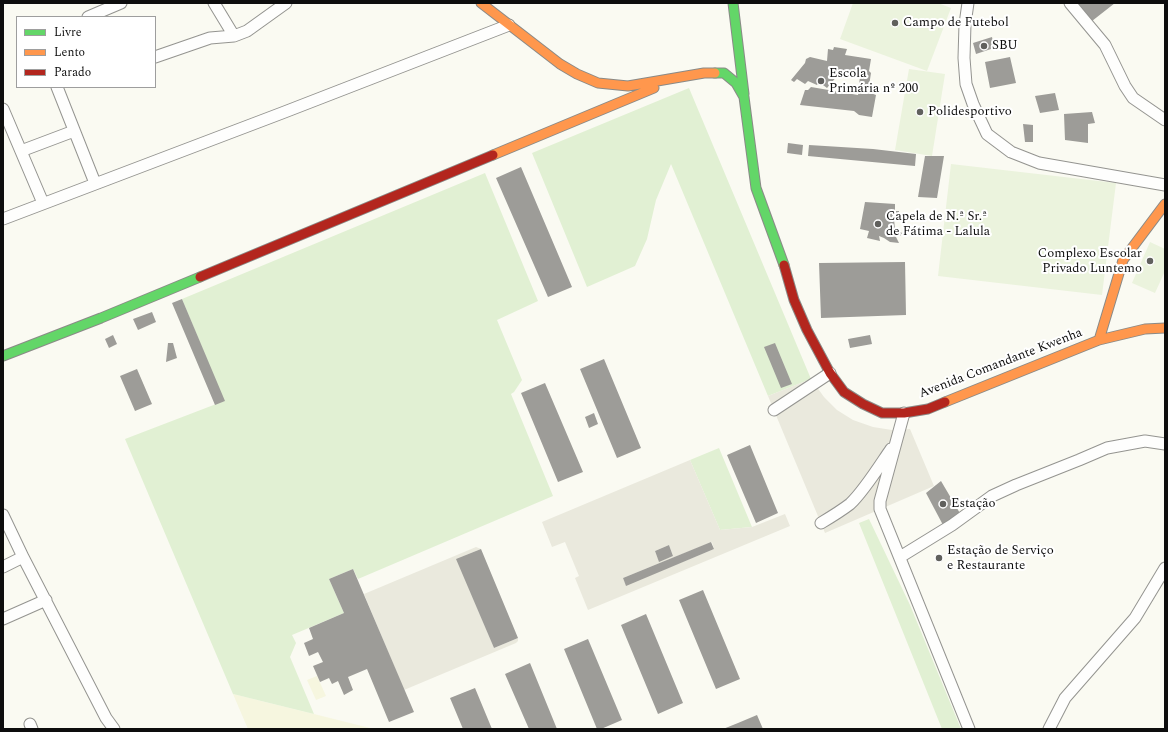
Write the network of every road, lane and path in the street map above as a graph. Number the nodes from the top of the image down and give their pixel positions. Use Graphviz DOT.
graph roads {
  1 [pos="121,3"];
  2 [pos="214,3"];
  3 [pos="286,3"];
  4 [pos="481,3"];
  5 [pos="733,3"];
  6 [pos="968,3"];
  7 [pos="1070,3"];
  8 [pos="90,16"];
  9 [pos="509,25"];
  10 [pos="234,36"];
  11 [pos="156,57"];
  12 [pos="677,78"];
  13 [pos="61,88"];
  14 [pos="744,97"];
  15 [pos="3,109"];
  16 [pos="1165,120"];
  17 [pos="74,131"];
  18 [pos="21,151"];
  19 [pos="95,184"];
  20 [pos="1165,185"];
  21 [pos="43,203"];
  22 [pos="1165,204"];
  23 [pos="3,219"];
  24 [pos="1165,328"];
  25 [pos="1099,340"];
  26 [pos="3,356"];
  27 [pos="830,373"];
  28 [pos="774,410"];
  29 [pos="904,413"];
  30 [pos="899,437"];
  31 [pos="1165,444"];
  32 [pos="3,515"];
  33 [pos="821,523"];
  34 [pos="23,557"];
  35 [pos="900,557"];
  36 [pos="3,566"];
  37 [pos="1165,568"];
  38 [pos="46,600"];
  39 [pos="3,619"];
  40 [pos="114,729"];
  41 [pos="969,729"];
  42 [pos="1049,729"];
  1 -- 8 [label="street"];
  2 -- 10 [label="street"];
  3 -- 10 [label="street"];
  4 -- 9 [label="street, Avenida Comandante Kwenha"];
  5 -- 14 [label="street"];
  6 -- 20 [label="street"];
  7 -- 16 [label="street"];
  9 -- 12 [label="street, Avenida Comandante Kwenha"];
  9 -- 19 [label="street"];
  10 -- 11 [label="street"];
  12 -- 14 [label="street, Avenida Comandante Kwenha"];
  12 -- 26 [label="street"];
  13 -- 17 [label="street"];
  14 -- 27 [label="street, Avenida Comandante Kwenha"];
  15 -- 18 [label="street"];
  17 -- 18 [label="street"];
  17 -- 19 [label="street"];
  18 -- 21 [label="street"];
  19 -- 21 [label="street"];
  21 -- 23 [label="street"];
  22 -- 25 [label="street"];
  24 -- 25 [label="street, Avenida Comandante Kwenha"];
  25 -- 29 [label="street, Avenida Comandante Kwenha"];
  27 -- 28 [label="street"];
  27 -- 29 [label="street, Avenida Comandante Kwenha"];
  29 -- 30 [label="street"];
  30 -- 33 [label="street"];
  30 -- 35 [label="street"];
  31 -- 35 [label="street"];
  32 -- 34 [label="street"];
  34 -- 36 [label="street"];
  34 -- 38 [label="street"];
  35 -- 41 [label="street"];
  37 -- 42 [label="street"];
  38 -- 39 [label="street"];
  38 -- 40 [label="street"];
}
